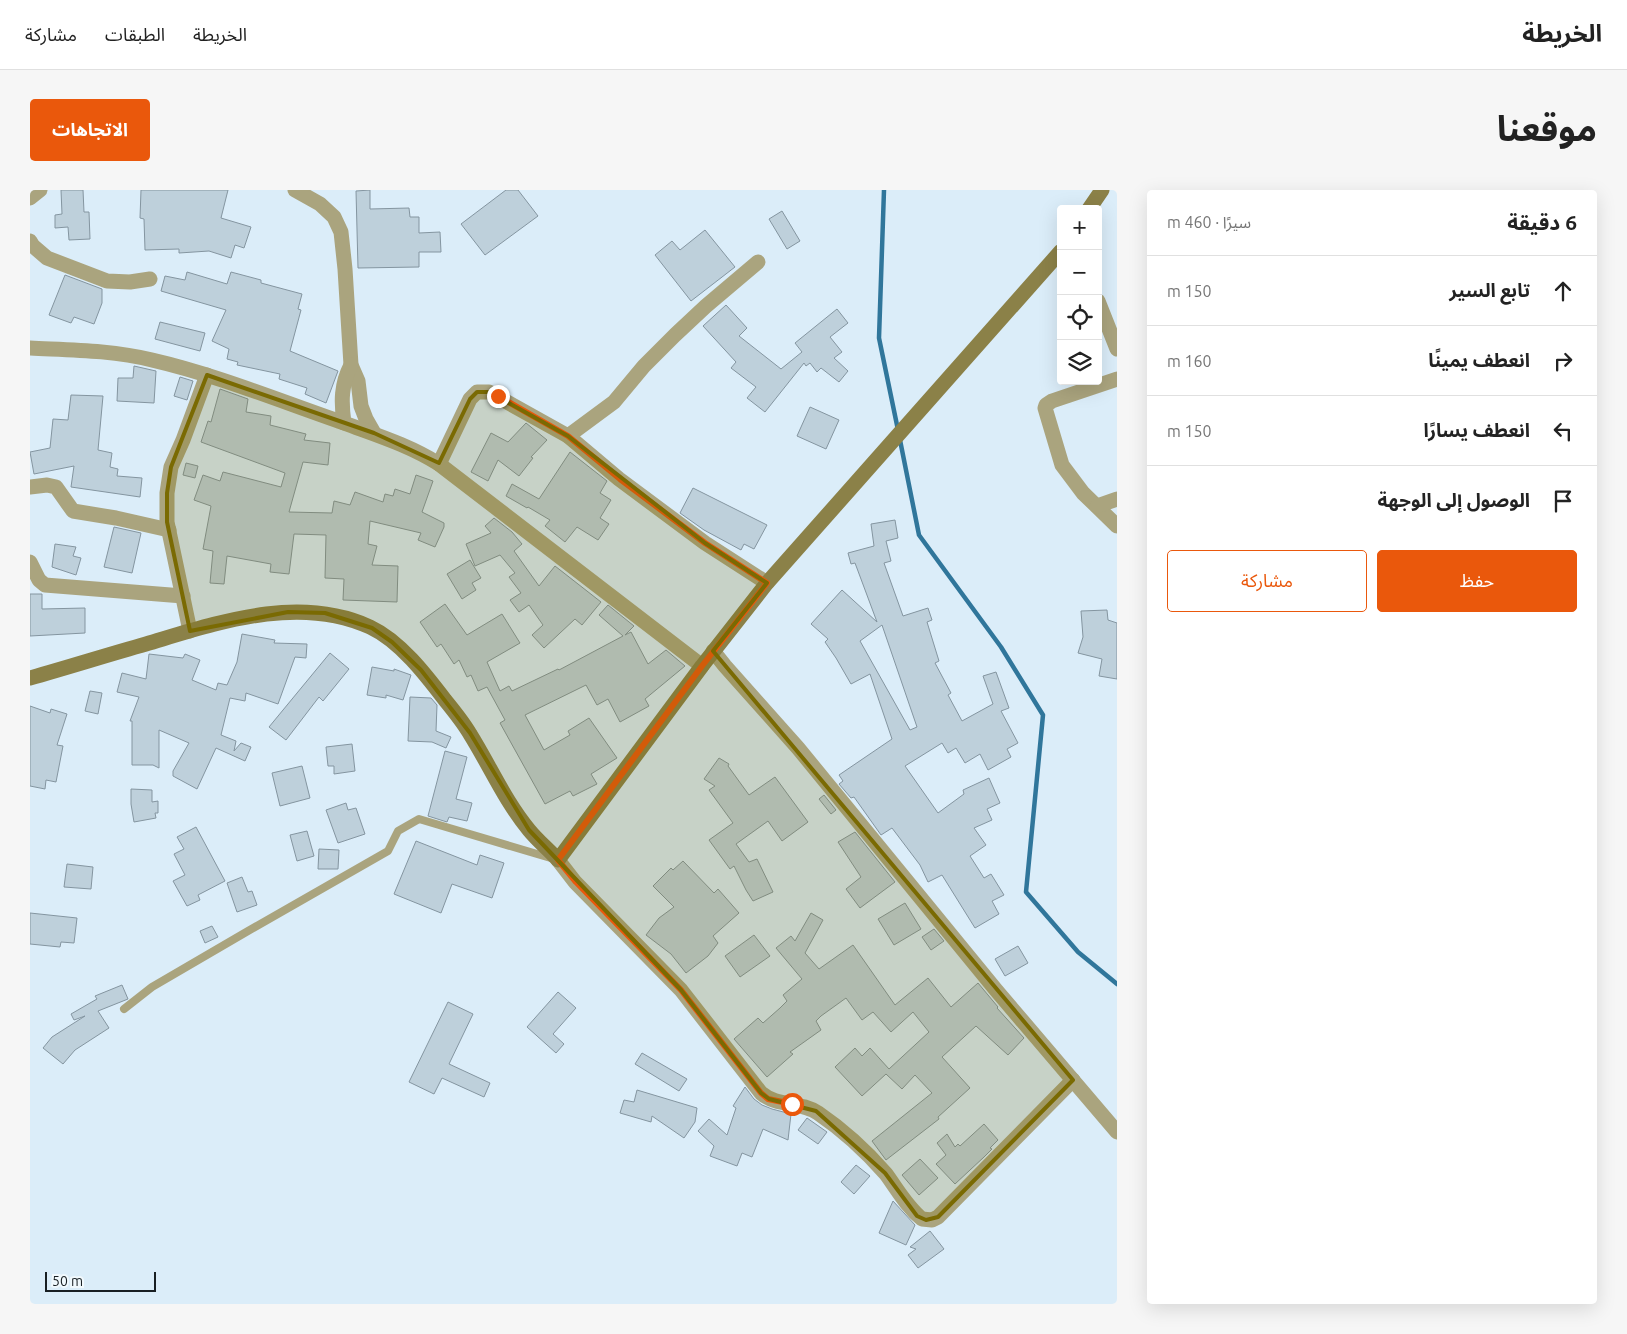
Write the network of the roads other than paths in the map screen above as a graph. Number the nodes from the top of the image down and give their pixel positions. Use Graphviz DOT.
graph roads {
  1 [pos="40,190"];
  2 [pos="295,190"];
  3 [pos="1102,190"];
  4 [pos="30,198"];
  5 [pos="1092,205"];
  6 [pos="30,241"];
  7 [pos="1057,256"];
  8 [pos="758,262"];
  9 [pos="150,279"];
  10 [pos="1102,311"];
  11 [pos="30,348"];
  12 [pos="1117,350"];
  13 [pos="351,365"];
  14 [pos="207,375"];
  15 [pos="1117,379"];
  16 [pos="344,423"];
  17 [pos="374,433"];
  18 [pos="568,436"];
  19 [pos="439,464"];
  20 [pos="30,487"];
  21 [pos="1117,499"];
  22 [pos="1098,506"];
  23 [pos="1117,526"];
  24 [pos="169,530"];
  25 [pos="30,562"];
  26 [pos="767,583"];
  27 [pos="183,596"];
  28 [pos="190,631"];
  29 [pos="714,651"];
  30 [pos="702,666"];
  31 [pos="30,678"];
  32 [pos="558,860"];
  33 [pos="124,1009"];
  34 [pos="1073,1080"];
  35 [pos="1117,1132"];
  1 -- 4 [label="street"];
  2 -- 13 [label="street"];
  3 -- 5 [label="main road"];
  6 -- 9 [label="street"];
  7 -- 26 [label="main road"];
  8 -- 18 [label="street"];
  10 -- 12 [label="street"];
  11 -- 14 [label="street"];
  13 -- 16 [label="street"];
  13 -- 17 [label="street"];
  14 -- 16 [label="street"];
  14 -- 24 [label="street"];
  15 -- 22 [label="street"];
  16 -- 17 [label="street"];
  17 -- 19 [label="street"];
  18 -- 19 [label="street"];
  18 -- 26 [label="street"];
  19 -- 30 [label="street"];
  20 -- 24 [label="street"];
  21 -- 22 [label="street"];
  22 -- 23 [label="street"];
  24 -- 27 [label="street"];
  25 -- 27 [label="street"];
  26 -- 29 [label="main road"];
  27 -- 28 [label="street"];
  28 -- 31 [label="main road"];
  28 -- 32 [label="main road"];
  29 -- 30 [label="main road"];
  29 -- 34 [label="street"];
  30 -- 32 [label="main road"];
  32 -- 33 [label="lane"];
  32 -- 34 [label="street"];
  34 -- 35 [label="street"];
}
